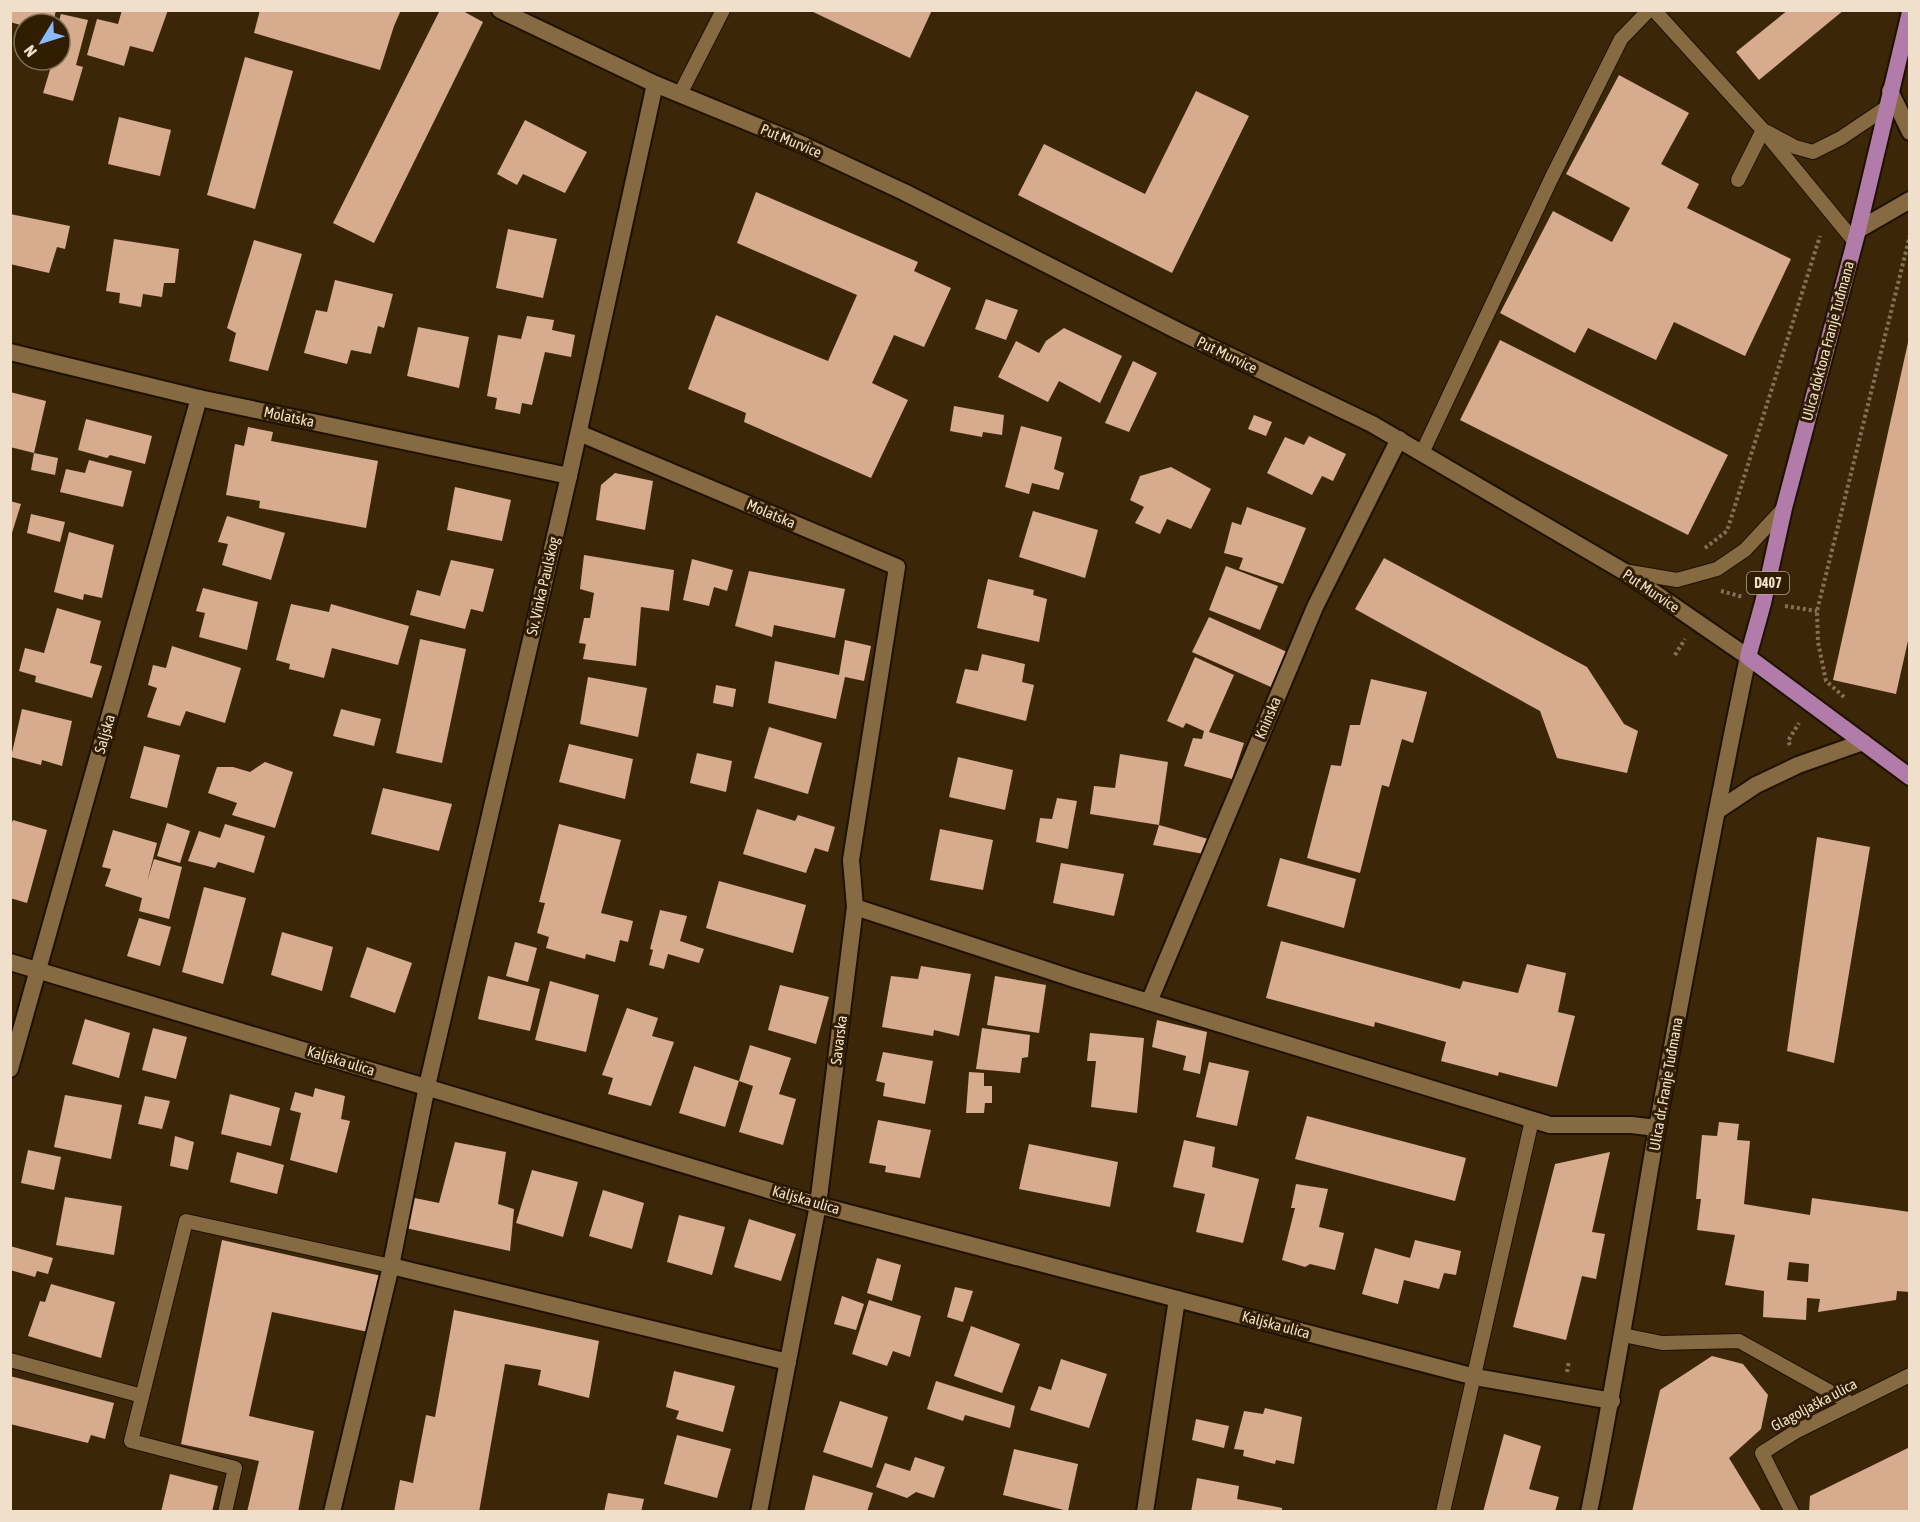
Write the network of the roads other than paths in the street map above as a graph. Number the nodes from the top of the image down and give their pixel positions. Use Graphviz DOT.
graph roads {
  1 [pos="500,10"];
  2 [pos="723,10"];
  3 [pos="1649,10"];
  4 [pos="1654,10"];
  5 [pos="1907,16"];
  6 [pos="655,84"];
  7 [pos="680,94"];
  8 [pos="1888,99"];
  9 [pos="1763,130"];
  10 [pos="1910,132"];
  11 [pos="1738,180"];
  12 [pos="1910,200"];
  13 [pos="1856,236"];
  14 [pos="10,352"];
  15 [pos="199,398"];
  16 [pos="579,433"];
  17 [pos="1399,439"];
  18 [pos="1422,453"];
  19 [pos="569,476"];
  20 [pos="1784,508"];
  21 [pos="897,567"];
  22 [pos="1623,571"];
  23 [pos="1748,657"];
  24 [pos="1863,742"];
  25 [pos="1910,777"];
  26 [pos="1716,811"];
  27 [pos="855,907"];
  28 [pos="10,962"];
  29 [pos="39,970"];
  30 [pos="1149,1002"];
  31 [pos="10,1069"];
  32 [pos="427,1086"];
  33 [pos="1532,1120"];
  34 [pos="1658,1128"];
  35 [pos="819,1205"];
  36 [pos="391,1266"];
  37 [pos="1177,1299"];
  38 [pos="1623,1335"];
  39 [pos="10,1360"];
  40 [pos="789,1362"];
  41 [pos="1910,1375"];
  42 [pos="1475,1377"];
  43 [pos="142,1396"];
  44 [pos="1612,1401"];
  45 [pos="1852,1404"];
  46 [pos="225,1512"];
  47 [pos="332,1512"];
  48 [pos="759,1512"];
  49 [pos="1145,1512"];
  50 [pos="1443,1512"];
  51 [pos="1589,1512"];
  52 [pos="1792,1512"];
  1 -- 6 [label="street, Put Murvice"];
  2 -- 7 [label="lane"];
  3 -- 18 [label="lane"];
  4 -- 9 [label="lane"];
  5 -- 8 [label="main road, Ulica doktora Franje Tuđmana / D407"];
  6 -- 7 [label="street, Put Murvice"];
  6 -- 16 [label="street, Sv. Vinka Paulskog"];
  7 -- 17 [label="street, Put Murvice"];
  8 -- 9 [label="lane"];
  8 -- 10 [label="street"];
  8 -- 13 [label="main road, Ulica doktora Franje Tuđmana / D407"];
  9 -- 11 [label="lane"];
  9 -- 13 [label="lane"];
  12 -- 13 [label="street"];
  13 -- 20 [label="main road, Ulica doktora Franje Tuđmana / D407"];
  14 -- 15 [label="street, Molatska"];
  15 -- 19 [label="street, Molatska"];
  15 -- 29 [label="street, Saljska"];
  16 -- 19 [label="street, Sv. Vinka Paulskog"];
  16 -- 21 [label="street, Molatska"];
  17 -- 18 [label="street, Put Murvice"];
  17 -- 30 [label="street, Kninska"];
  18 -- 22 [label="street, Put Murvice"];
  19 -- 32 [label="street, Sv. Vinka Paulskog"];
  20 -- 22 [label="lane"];
  20 -- 23 [label="main road, Ulica doktora Franje Tuđmana / D407"];
  21 -- 27 [label="street, Savarska"];
  22 -- 23 [label="street, Put Murvice"];
  23 -- 24 [label="main road, Put Murvice"];
  23 -- 26 [label="street, Ulica dr. Franje Tuđmana"];
  24 -- 25 [label="main road, Put Murvice"];
  24 -- 26 [label="street"];
  26 -- 34 [label="street, Ulica dr. Franje Tuđmana"];
  27 -- 30 [label="street"];
  27 -- 35 [label="street, Savarska"];
  28 -- 29 [label="street, Kaljska ulica"];
  29 -- 31 [label="street, Saljska"];
  29 -- 32 [label="street, Kaljska ulica"];
  30 -- 33 [label="street"];
  32 -- 35 [label="street, Kaljska ulica"];
  32 -- 36 [label="street, Sv. Vinka Paulskog"];
  33 -- 34 [label="street"];
  33 -- 42 [label="lane"];
  34 -- 38 [label="street, Ulica dr. Franje Tuđmana"];
  35 -- 37 [label="street, Kaljska ulica"];
  35 -- 40 [label="street, Savarska"];
  36 -- 40 [label="street"];
  36 -- 43 [label="lane"];
  36 -- 47 [label="street, Sv. Vinka Paulskog"];
  37 -- 42 [label="street, Kaljska ulica"];
  37 -- 49 [label="street"];
  38 -- 44 [label="street, Ulica dr. Franje Tuđmana"];
  38 -- 45 [label="lane"];
  39 -- 43 [label="lane"];
  40 -- 48 [label="street, Savarska"];
  41 -- 45 [label="lane, Glagoljaška ulica"];
  42 -- 44 [label="street, Kaljska ulica"];
  42 -- 50 [label="lane"];
  43 -- 46 [label="lane"];
  44 -- 51 [label="street, Ulica dr. Franje Tuđmana"];
  45 -- 52 [label="lane, Glagoljaška ulica"];
}
